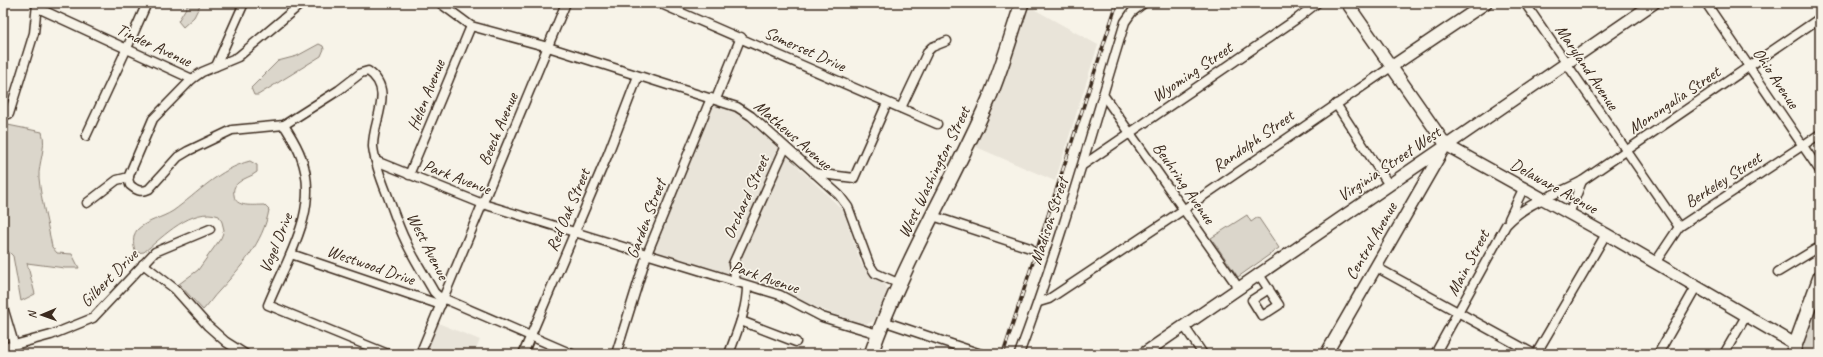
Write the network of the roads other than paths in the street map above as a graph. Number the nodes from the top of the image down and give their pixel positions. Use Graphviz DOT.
graph roads {
  1 [pos="147,3"];
  2 [pos="244,3"];
  3 [pos="302,3"];
  4 [pos="440,3"];
  5 [pos="566,3"];
  6 [pos="659,3"];
  7 [pos="1022,3"];
  8 [pos="1144,3"];
  9 [pos="1317,3"];
  10 [pos="1347,3"];
  11 [pos="1486,3"];
  12 [pos="1525,3"];
  13 [pos="1654,3"];
  14 [pos="1706,3"];
  15 [pos="38,6"];
  16 [pos="1820,18"];
  17 [pos="471,26"];
  18 [pos="741,38"];
  19 [pos="946,41"];
  20 [pos="548,47"];
  21 [pos="127,48"];
  22 [pos="1566,64"];
  23 [pos="216,66"];
  24 [pos="1391,67"];
  25 [pos="1750,67"];
  26 [pos="638,76"];
  27 [pos="192,79"];
  28 [pos="1104,96"];
  29 [pos="713,99"];
  30 [pos="887,102"];
  31 [pos="1336,104"];
  32 [pos="902,108"];
  33 [pos="9,114"];
  34 [pos="937,124"];
  35 [pos="284,125"];
  36 [pos="1130,132"];
  37 [pos="1820,134"];
  38 [pos="86,136"];
  39 [pos="1446,146"];
  40 [pos="1804,146"];
  41 [pos="785,148"];
  42 [pos="1625,150"];
  43 [pos="376,161"];
  44 [pos="1083,165"];
  45 [pos="1820,171"];
  46 [pos="814,173"];
  47 [pos="409,175"];
  48 [pos="129,177"];
  49 [pos="1582,181"];
  50 [pos="1389,185"];
  51 [pos="1523,189"];
  52 [pos="1541,199"];
  53 [pos="87,202"];
  54 [pos="483,204"];
  55 [pos="1184,210"];
  56 [pos="1569,214"];
  57 [pos="933,216"];
  58 [pos="1506,225"];
  59 [pos="1679,227"];
  60 [pos="210,229"];
  61 [pos="575,233"];
  62 [pos="1606,234"];
  63 [pos="1030,248"];
  64 [pos="1820,249"];
  65 [pos="291,254"];
  66 [pos="647,254"];
  67 [pos="1655,263"];
  68 [pos="143,264"];
  69 [pos="1376,267"];
  70 [pos="1778,272"];
  71 [pos="1258,274"];
  72 [pos="1820,277"];
  73 [pos="736,282"];
  74 [pos="900,284"];
  75 [pos="747,286"];
  76 [pos="1238,287"];
  77 [pos="1696,287"];
  78 [pos="1268,289"];
  79 [pos="442,302"];
  80 [pos="1039,302"];
  81 [pos="3,307"];
  82 [pos="1459,312"];
  83 [pos="1746,316"];
  84 [pos="741,321"];
  85 [pos="883,321"];
  86 [pos="1184,326"];
  87 [pos="878,334"];
  88 [pos="531,336"];
  89 [pos="226,342"];
  90 [pos="796,342"];
  91 [pos="14,344"];
  92 [pos="3,348"];
  93 [pos="1794,349"];
  94 [pos="233,354"];
  95 [pos="245,354"];
  96 [pos="388,354"];
  97 [pos="420,354"];
  98 [pos="523,354"];
  99 [pos="572,354"];
  100 [pos="616,354"];
  101 [pos="728,354"];
  102 [pos="871,354"];
  103 [pos="981,354"];
  104 [pos="1019,354"];
  105 [pos="1143,354"];
  106 [pos="1203,354"];
  107 [pos="1326,354"];
  108 [pos="1435,354"];
  109 [pos="1535,354"];
  110 [pos="1658,354"];
  111 [pos="1724,354"];
  1 -- 21 [label="street"];
  2 -- 23 [label="street"];
  3 -- 23 [label="street"];
  4 -- 17 [label="street"];
  5 -- 20 [label="street, Beech Avenue"];
  6 -- 18 [label="street, Somerset Drive"];
  7 -- 57 [label="main road, West Washington Street"];
  8 -- 28 [label="street, Madison Street"];
  9 -- 36 [label="street, Wyoming Street"];
  10 -- 24 [label="main road, Delaware Avenue"];
  11 -- 24 [label="main road, Randolph Street"];
  12 -- 22 [label="street, Maryland Avenue"];
  13 -- 22 [label="main road, Virginia Street West"];
  14 -- 25 [label="street, Ohio Avenue"];
  15 -- 21 [label="street, Tinder Avenue"];
  15 -- 33 [label="street"];
  16 -- 25 [label="street, Monongalia Street"];
  17 -- 20 [label="street, Mathews Avenue"];
  17 -- 47 [label="street, Helen Avenue"];
  18 -- 29 [label="street, Garden Street"];
  18 -- 30 [label="street, Somerset Drive"];
  19 -- 32 [label="street"];
  20 -- 26 [label="street, Mathews Avenue"];
  20 -- 54 [label="street, Beech Avenue"];
  21 -- 27 [label="street, Tinder Avenue"];
  21 -- 38 [label="street"];
  22 -- 39 [label="main road, Virginia Street West"];
  22 -- 42 [label="street, Maryland Avenue"];
  23 -- 27 [label="street"];
  24 -- 31 [label="street, Randolph Street"];
  24 -- 39 [label="main road, Delaware Avenue"];
  25 -- 40 [label="street, Ohio Avenue"];
  25 -- 42 [label="street, Monongalia Street"];
  26 -- 29 [label="street, Mathews Avenue"];
  26 -- 61 [label="street, Red Oak Street"];
  27 -- 48 [label="street"];
  28 -- 36 [label="street, Beuhring Avenue"];
  28 -- 44 [label="street, Madison Street"];
  29 -- 41 [label="street, Mathews Avenue"];
  29 -- 66 [label="street, Garden Street"];
  30 -- 32 [label="street, Somerset Drive"];
  30 -- 46 [label="street"];
  31 -- 50 [label="street"];
  31 -- 55 [label="street, Randolph Street"];
  32 -- 34 [label="street, Somerset Drive"];
  35 -- 43 [label="street"];
  35 -- 48 [label="street"];
  35 -- 65 [label="street, Vogel Drive"];
  36 -- 44 [label="street, Wyoming Street"];
  36 -- 55 [label="street, Beuhring Avenue"];
  37 -- 40 [label="street, Berkeley Street"];
  39 -- 50 [label="main road, Virginia Street West"];
  39 -- 51 [label="main road, Delaware Avenue"];
  39 -- 69 [label="main road, Central Avenue"];
  40 -- 45 [label="street, Ohio Avenue"];
  40 -- 59 [label="street, Berkeley Street"];
  41 -- 46 [label="street, Mathews Avenue"];
  41 -- 73 [label="street, Orchard Street"];
  42 -- 49 [label="street, Monongalia Street"];
  42 -- 59 [label="street, Maryland Avenue"];
  43 -- 47 [label="street, Park Avenue"];
  43 -- 79 [label="street, West Avenue"];
  44 -- 80 [label="street, Madison Street"];
  46 -- 74 [label="street, Mathews Avenue"];
  47 -- 54 [label="street, Park Avenue"];
  48 -- 53 [label="street"];
  49 -- 52 [label="street, Monongalia Street"];
  49 -- 56 [label="street"];
  50 -- 71 [label="main road, Virginia Street West"];
  51 -- 52 [label="main road, Delaware Avenue"];
  51 -- 58 [label="street"];
  52 -- 56 [label="main road, Delaware Avenue"];
  52 -- 58 [label="street, Main Street"];
  54 -- 61 [label="street, Park Avenue"];
  54 -- 79 [label="street, Beech Avenue"];
  55 -- 76 [label="street, Beuhring Avenue"];
  55 -- 80 [label="street, Randolph Street"];
  56 -- 62 [label="main road, Delaware Avenue"];
  57 -- 63 [label="street"];
  57 -- 74 [label="main road, West Washington Street"];
  58 -- 82 [label="street, Main Street"];
  59 -- 67 [label="street, Berkeley Street"];
  60 -- 68 [label="street, Gilbert Drive"];
  61 -- 66 [label="street, Park Avenue"];
  61 -- 88 [label="street, Red Oak Street"];
  62 -- 67 [label="main road, Delaware Avenue"];
  62 -- 109 [label="street"];
  64 -- 70 [label="street"];
  65 -- 79 [label="street, Westwood Drive"];
  65 -- 96 [label="street, Vogel Drive"];
  66 -- 73 [label="street, Park Avenue"];
  66 -- 100 [label="street, Garden Street"];
  67 -- 77 [label="main road, Delaware Avenue"];
  68 -- 89 [label="street"];
  68 -- 91 [label="street, Gilbert Drive"];
  69 -- 82 [label="street"];
  69 -- 107 [label="main road, Central Avenue"];
  71 -- 76 [label="main road, Virginia Street West"];
  71 -- 78 [label="street"];
  72 -- 93 [label="main road"];
  73 -- 75 [label="street, Park Avenue"];
  74 -- 85 [label="main road, West Washington Street"];
  75 -- 84 [label="street"];
  75 -- 87 [label="street, Park Avenue"];
  76 -- 86 [label="main road, Virginia Street West"];
  77 -- 83 [label="main road, Delaware Avenue"];
  77 -- 110 [label="street"];
  79 -- 88 [label="street, West Avenue"];
  79 -- 97 [label="street, Beech Avenue"];
  80 -- 104 [label="street, Madison Street"];
  81 -- 91 [label="street"];
  82 -- 108 [label="street, Main Street"];
  82 -- 109 [label="street"];
  83 -- 93 [label="main road, Delaware Avenue"];
  83 -- 111 [label="street"];
  84 -- 90 [label="street"];
  84 -- 101 [label="street"];
  85 -- 87 [label="main road, West Washington Street"];
  85 -- 103 [label="street"];
  86 -- 105 [label="main road, Virginia Street West"];
  86 -- 106 [label="street"];
  87 -- 102 [label="main road, West Washington Street"];
  88 -- 98 [label="street, Red Oak Street"];
  88 -- 99 [label="street, West Avenue"];
  89 -- 94 [label="street"];
  89 -- 95 [label="street"];
  91 -- 92 [label="street, Gilbert Drive"];
}
